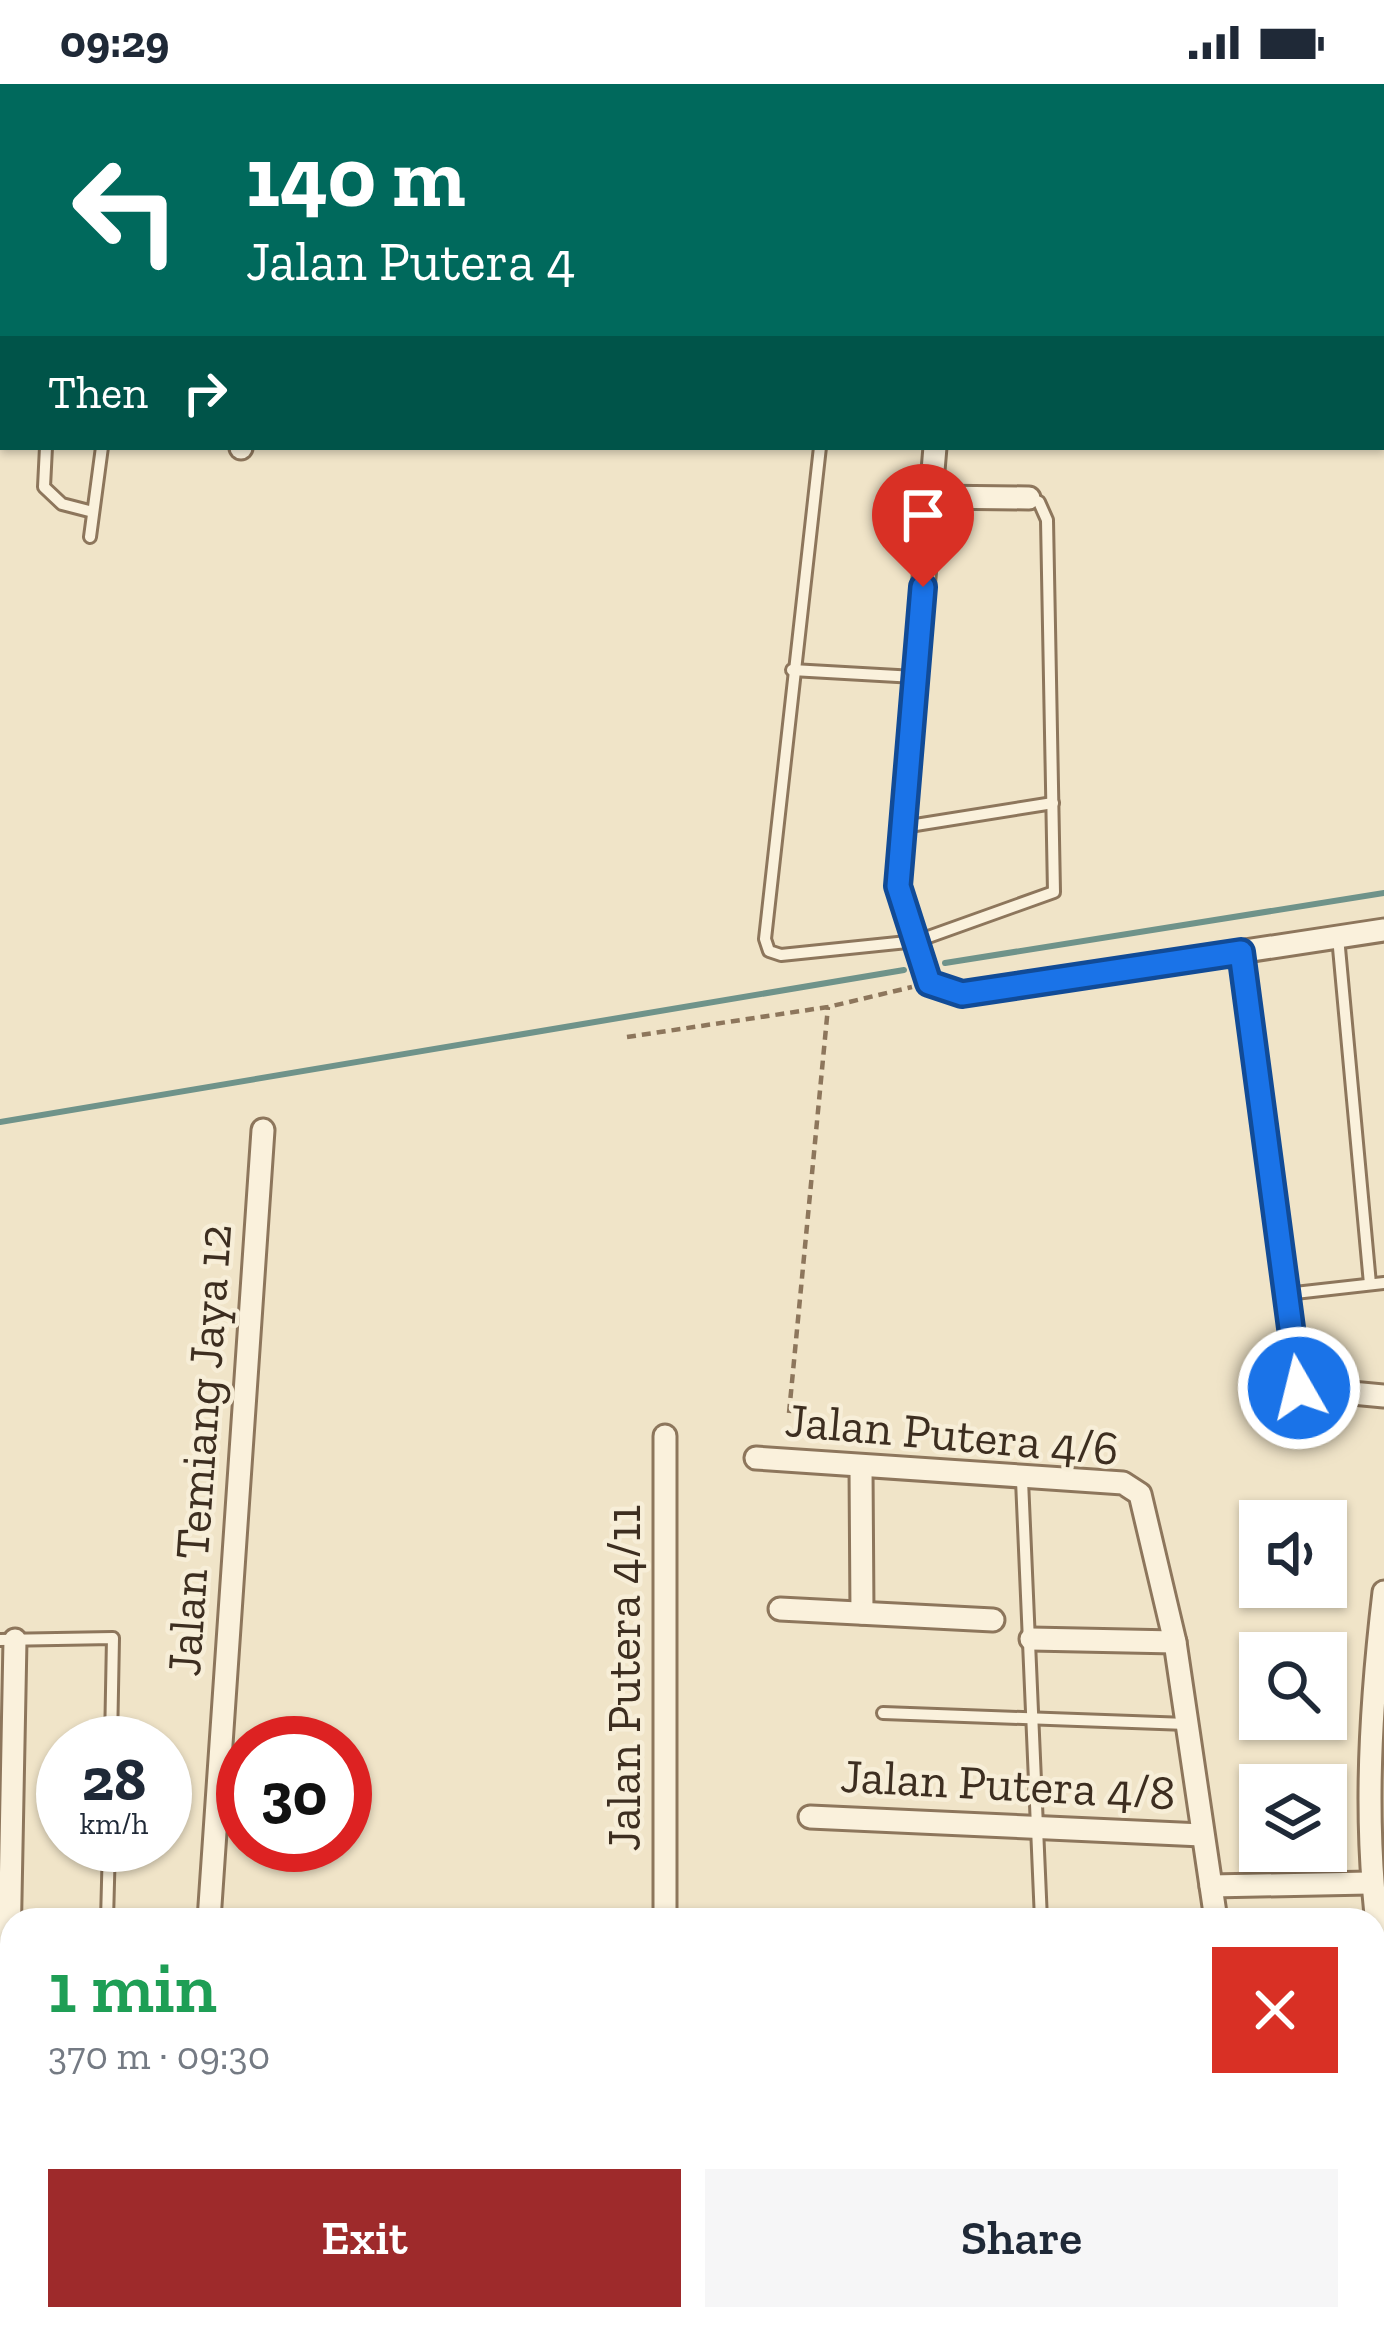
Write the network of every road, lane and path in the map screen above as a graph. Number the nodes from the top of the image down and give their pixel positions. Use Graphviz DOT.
graph roads {
  1 [pos="46,450"];
  2 [pos="102,450"];
  3 [pos="820,450"];
  4 [pos="935,450"];
  5 [pos="931,497"];
  6 [pos="1029,498"];
  7 [pos="93,512"];
  8 [pos="90,536"];
  9 [pos="792,670"];
  10 [pos="915,677"];
  11 [pos="1053,803"];
  12 [pos="903,827"];
  13 [pos="1384,930"];
  14 [pos="1338,937"];
  15 [pos="916,941"];
  16 [pos="1241,952"];
  17 [pos="929,983"];
  18 [pos="828,1007"];
  19 [pos="627,1037"];
  20 [pos="263,1130"];
  21 [pos="1377,1283"];
  22 [pos="1286,1294"];
  23 [pos="1384,1396"];
  24 [pos="789,1413"];
  25 [pos="665,1436"];
  26 [pos="756,1458"];
  27 [pos="861,1468"];
  28 [pos="1022,1480"];
  29 [pos="1384,1592"];
  30 [pos="781,1609"];
  31 [pos="862,1613"];
  32 [pos="993,1620"];
  33 [pos="7,1640"];
  34 [pos="1031,1640"];
  35 [pos="1174,1642"];
  36 [pos="883,1713"];
  37 [pos="1034,1715"];
  38 [pos="112,1716"];
  39 [pos="1187,1724"];
  40 [pos="1378,1743"];
  41 [pos="810,1816"];
  42 [pos="1038,1827"];
  43 [pos="1202,1834"];
  44 [pos="108,1872"];
  45 [pos="1369,1882"];
  46 [pos="1211,1886"];
  47 [pos="7,1908"];
  48 [pos="107,1908"];
  49 [pos="210,1908"];
  50 [pos="665,1908"];
  51 [pos="1041,1908"];
  52 [pos="1214,1908"];
  53 [pos="1373,1908"];
  1 -- 7 [label="lane"];
  2 -- 7 [label="lane"];
  3 -- 9 [label="lane"];
  4 -- 5 [label="street"];
  5 -- 6 [label="street"];
  5 -- 10 [label="street"];
  6 -- 11 [label="lane"];
  7 -- 8 [label="lane"];
  9 -- 10 [label="lane"];
  9 -- 15 [label="lane"];
  10 -- 12 [label="street"];
  11 -- 12 [label="lane"];
  11 -- 15 [label="lane"];
  12 -- 15 [label="street"];
  13 -- 14 [label="street"];
  14 -- 16 [label="street"];
  14 -- 21 [label="lane"];
  15 -- 17 [label="street"];
  16 -- 17 [label="street"];
  16 -- 22 [label="street"];
  17 -- 18 [label="path"];
  18 -- 19 [label="path"];
  18 -- 24 [label="path"];
  20 -- 49 [label="street, Jalan Temiang Jaya 12"];
  21 -- 22 [label="lane"];
  22 -- 23 [label="street"];
  25 -- 50 [label="street, Jalan Putera 4/11"];
  26 -- 27 [label="street, Jalan Putera 4/6"];
  27 -- 28 [label="street, Jalan Putera 4/6"];
  27 -- 31 [label="street"];
  28 -- 34 [label="lane"];
  28 -- 35 [label="street, Jalan Putera 4/6"];
  29 -- 40 [label="street"];
  30 -- 31 [label="street"];
  31 -- 32 [label="street"];
  33 -- 38 [label="lane"];
  33 -- 47 [label="street"];
  34 -- 35 [label="street"];
  34 -- 37 [label="lane"];
  35 -- 39 [label="street"];
  36 -- 37 [label="lane"];
  37 -- 39 [label="lane"];
  37 -- 42 [label="lane"];
  39 -- 43 [label="street"];
  40 -- 45 [label="street"];
  41 -- 42 [label="street, Jalan Putera 4/8"];
  42 -- 43 [label="street, Jalan Putera 4/8"];
  42 -- 51 [label="lane"];
  43 -- 46 [label="street"];
  44 -- 48 [label="lane"];
  45 -- 46 [label="street"];
  45 -- 53 [label="street"];
  46 -- 52 [label="street"];
}
